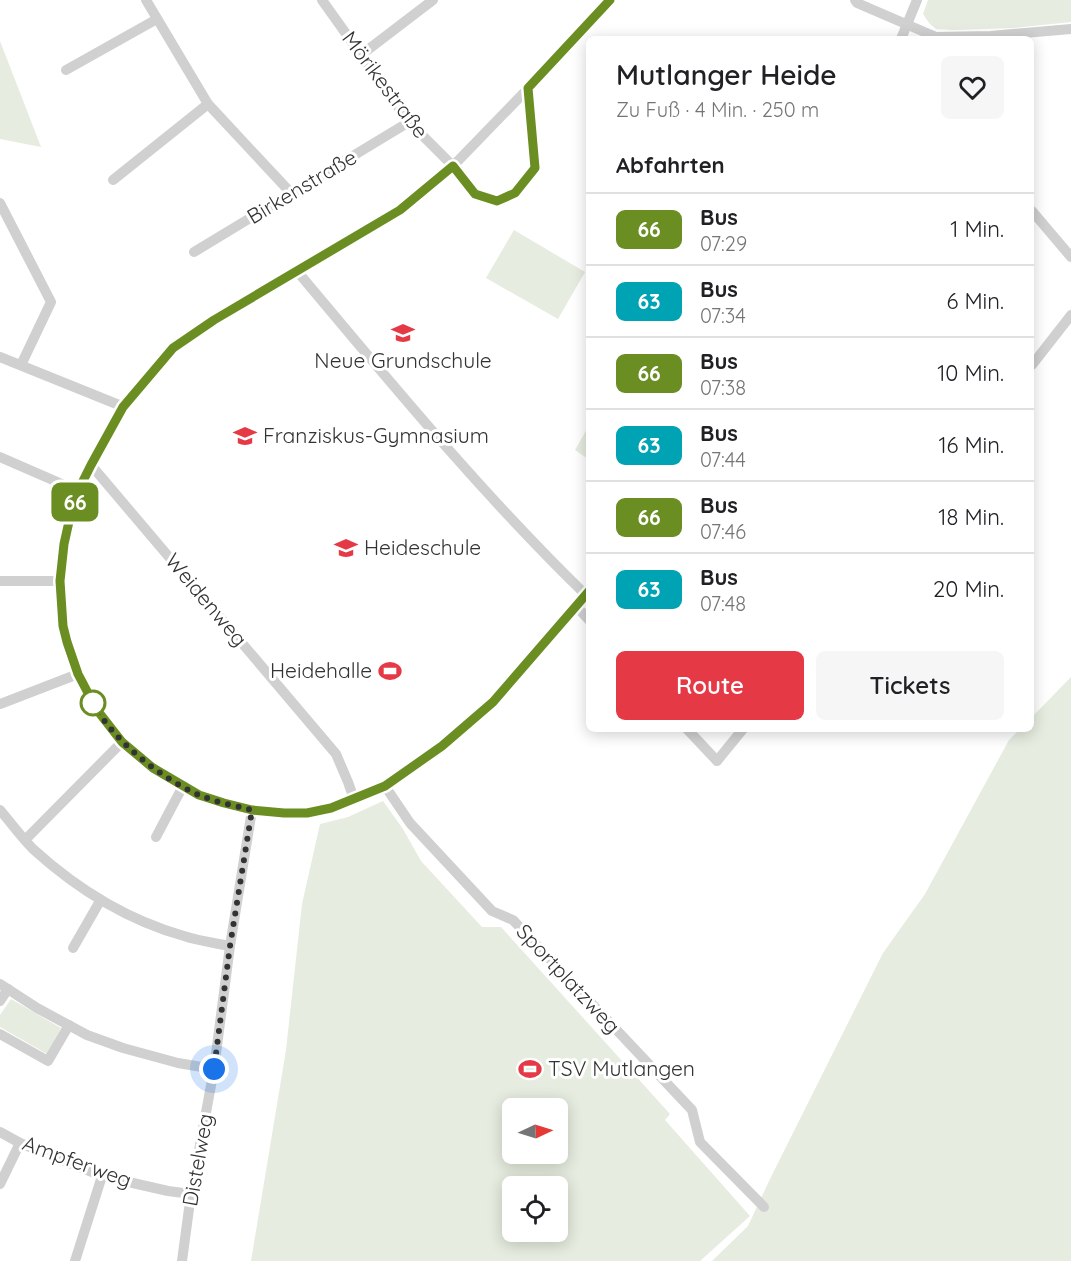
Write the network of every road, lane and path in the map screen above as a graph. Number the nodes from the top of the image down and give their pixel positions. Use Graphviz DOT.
graph roads {
  1 [pos="146,0"];
  2 [pos="322,0"];
  3 [pos="433,0"];
  4 [pos="610,0"];
  5 [pos="855,0"];
  6 [pos="917,0"];
  7 [pos="157,19"];
  8 [pos="907,25"];
  9 [pos="1071,29"];
  10 [pos="902,36"];
  11 [pos="361,56"];
  12 [pos="66,70"];
  13 [pos="208,104"];
  14 [pos="409,122"];
  15 [pos="453,166"];
  16 [pos="113,180"];
  17 [pos="291,194"];
  18 [pos="0,203"];
  19 [pos="1034,213"];
  20 [pos="194,252"];
  21 [pos="1071,257"];
  22 [pos="297,271"];
  23 [pos="1071,315"];
  24 [pos="0,357"];
  25 [pos="1034,362"];
  26 [pos="21,365"];
  27 [pos="123,407"];
  28 [pos="0,457"];
  29 [pos="91,465"];
  30 [pos="78,491"];
  31 [pos="0,581"];
  32 [pos="60,581"];
  33 [pos="586,591"];
  34 [pos="586,595"];
  35 [pos="576,606"];
  36 [pos="586,617"];
  37 [pos="78,674"];
  38 [pos="0,704"];
  39 [pos="690,732"];
  40 [pos="740,732"];
  41 [pos="122,742"];
  42 [pos="183,786"];
  43 [pos="385,786"];
  44 [pos="354,799"];
  45 [pos="0,810"];
  46 [pos="252,810"];
  47 [pos="156,837"];
  48 [pos="24,840"];
  49 [pos="100,901"];
  50 [pos="230,946"];
  51 [pos="73,948"];
  52 [pos="4,987"];
  53 [pos="0,1000"];
  54 [pos="69,1025"];
  55 [pos="0,1034"];
  56 [pos="214,1069"];
  57 [pos="0,1131"];
  58 [pos="20,1143"];
  59 [pos="102,1176"];
  60 [pos="0,1184"];
  61 [pos="191,1194"];
  62 [pos="764,1207"];
  63 [pos="75,1261"];
  64 [pos="182,1261"];
  1 -- 7 [label="street"];
  2 -- 11 [label="street, Mörikestraße"];
  3 -- 11 [label="street"];
  4 -- 15 [label="street"];
  5 -- 8 [label="street"];
  6 -- 8 [label="street"];
  7 -- 12 [label="street"];
  7 -- 13 [label="street"];
  8 -- 9 [label="street"];
  8 -- 10 [label="street"];
  11 -- 14 [label="street, Mörikestraße"];
  13 -- 16 [label="street"];
  13 -- 17 [label="street"];
  14 -- 15 [label="street, Mörikestraße"];
  14 -- 17 [label="street, Birkenstraße"];
  15 -- 22 [label="street"];
  17 -- 20 [label="street, Birkenstraße"];
  18 -- 26 [label="street"];
  19 -- 21 [label="street"];
  22 -- 27 [label="street"];
  22 -- 33 [label="street"];
  23 -- 25 [label="street"];
  24 -- 26 [label="street"];
  26 -- 27 [label="street"];
  27 -- 29 [label="street"];
  28 -- 30 [label="street"];
  29 -- 30 [label="street"];
  29 -- 44 [label="street, Weidenweg"];
  30 -- 32 [label="street"];
  31 -- 32 [label="street"];
  32 -- 37 [label="street"];
  34 -- 35 [label="street"];
  35 -- 36 [label="street"];
  35 -- 43 [label="street"];
  37 -- 38 [label="street"];
  37 -- 41 [label="street"];
  39 -- 40 [label="street"];
  41 -- 42 [label="street"];
  41 -- 48 [label="street"];
  42 -- 46 [label="street"];
  42 -- 47 [label="street"];
  43 -- 44 [label="street"];
  43 -- 62 [label="street, Sportplatzweg"];
  44 -- 46 [label="street"];
  45 -- 48 [label="street"];
  46 -- 50 [label="street, Distelweg"];
  48 -- 49 [label="street"];
  49 -- 50 [label="street"];
  49 -- 51 [label="street"];
  50 -- 56 [label="street, Distelweg"];
  52 -- 53 [label="street"];
  52 -- 54 [label="street"];
  54 -- 55 [label="street"];
  54 -- 56 [label="street"];
  56 -- 61 [label="street, Distelweg"];
  57 -- 58 [label="street, Ampferweg"];
  58 -- 59 [label="street, Ampferweg"];
  58 -- 60 [label="street"];
  59 -- 61 [label="street, Ampferweg"];
  59 -- 63 [label="street"];
  61 -- 64 [label="street, Distelweg"];
}
